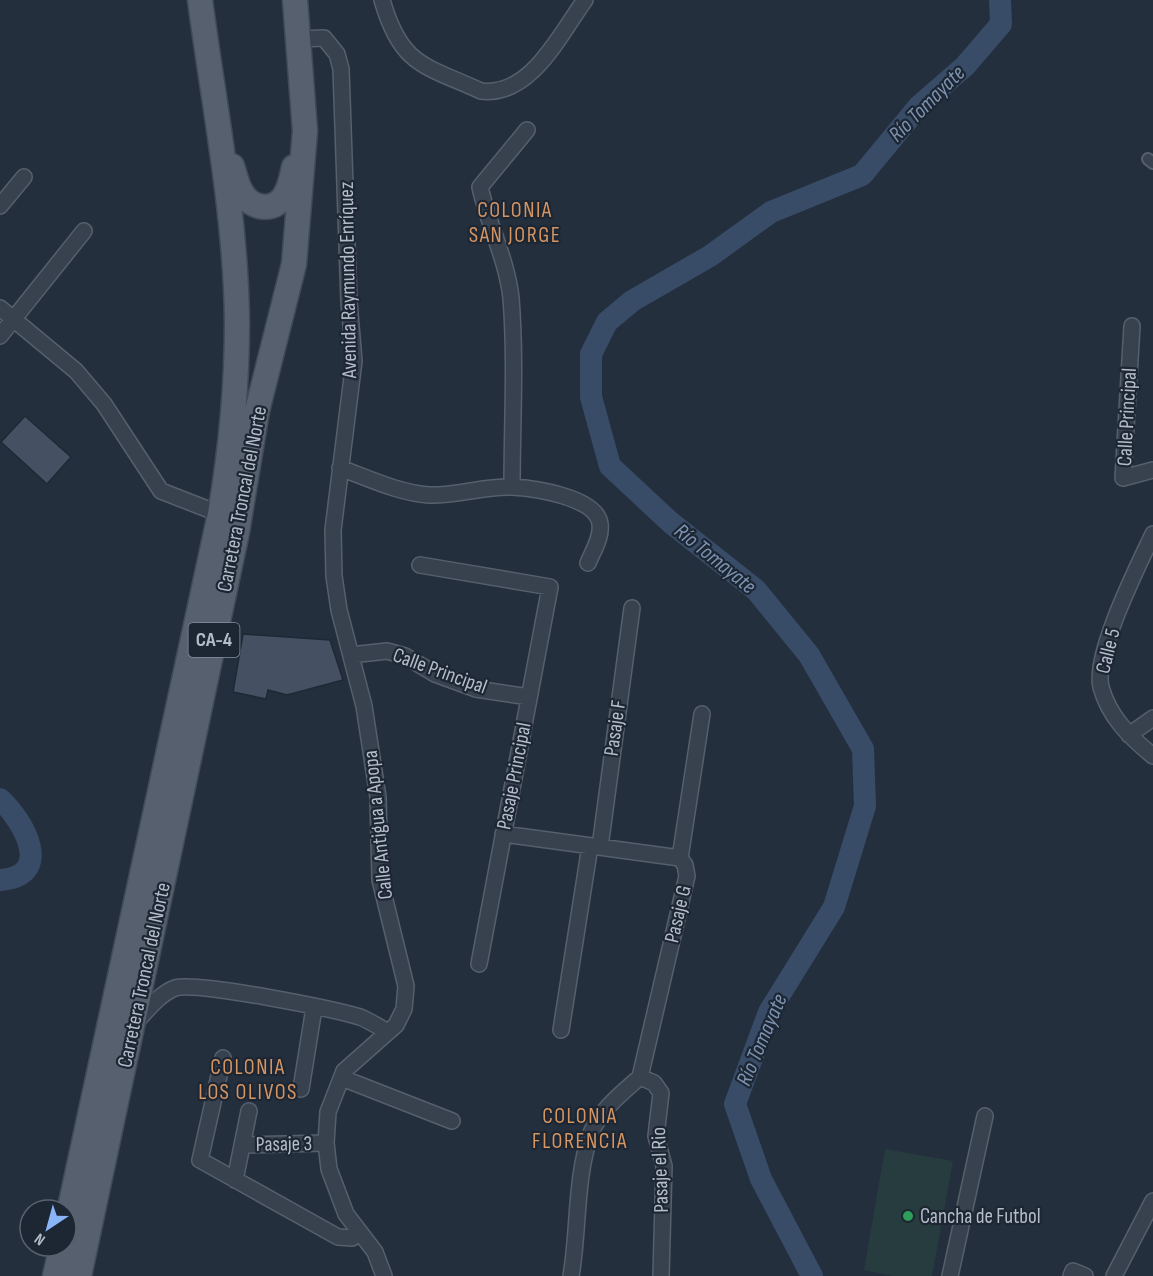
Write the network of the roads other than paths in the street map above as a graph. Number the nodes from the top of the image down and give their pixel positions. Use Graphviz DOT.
graph roads {
  1 [pos="200,0"];
  2 [pos="296,0"];
  3 [pos="382,0"];
  4 [pos="585,0"];
  5 [pos="300,39"];
  6 [pos="215,112"];
  7 [pos="527,130"];
  8 [pos="305,131"];
  9 [pos="24,177"];
  10 [pos="0,206"];
  11 [pos="84,231"];
  12 [pos="0,308"];
  13 [pos="15,320"];
  14 [pos="1132,326"];
  15 [pos="0,336"];
  16 [pos="340,468"];
  17 [pos="1153,470"];
  18 [pos="512,487"];
  19 [pos="220,514"];
  20 [pos="1153,534"];
  21 [pos="588,563"];
  22 [pos="420,565"];
  23 [pos="632,608"];
  24 [pos="351,655"];
  25 [pos="529,698"];
  26 [pos="702,714"];
  27 [pos="1153,718"];
  28 [pos="1128,735"];
  29 [pos="1153,756"];
  30 [pos="503,834"];
  31 [pos="595,847"];
  32 [pos="680,858"];
  33 [pos="479,964"];
  34 [pos="314,1008"];
  35 [pos="134,1024"];
  36 [pos="561,1030"];
  37 [pos="388,1032"];
  38 [pos="223,1058"];
  39 [pos="639,1077"];
  40 [pos="342,1078"];
  41 [pos="301,1089"];
  42 [pos="249,1111"];
  43 [pos="985,1116"];
  44 [pos="452,1121"];
  45 [pos="326,1143"];
  46 [pos="242,1145"];
  47 [pos="235,1180"];
  48 [pos="72,1198"];
  49 [pos="1153,1201"];
  50 [pos="1147,1220"];
  51 [pos="360,1233"];
  52 [pos="59,1258"];
  53 [pos="55,1276"];
  54 [pos="79,1276"];
  55 [pos="384,1276"];
  56 [pos="571,1276"];
  57 [pos="661,1276"];
  58 [pos="950,1276"];
  59 [pos="1114,1276"];
  1 -- 6 [label="main road, Carretera Troncal del Norte / CA-4"];
  2 -- 5 [label="main road, Carretera Troncal del Norte / CA-4"];
  3 -- 4 [label="street"];
  5 -- 8 [label="main road, Carretera Troncal del Norte / CA-4"];
  5 -- 16 [label="street, Avenida Raymundo Enríquez"];
  6 -- 8 [label="main road"];
  6 -- 19 [label="main road, Carretera Troncal del Norte / CA-4"];
  7 -- 18 [label="street"];
  8 -- 35 [label="main road, Carretera Troncal del Norte / CA-4"];
  9 -- 10 [label="street"];
  11 -- 13 [label="street"];
  12 -- 13 [label="street"];
  13 -- 15 [label="street"];
  13 -- 19 [label="street"];
  14 -- 17 [label="street, Calle Principal"];
  16 -- 18 [label="street"];
  16 -- 24 [label="street, Avenida Raymundo Enríquez"];
  18 -- 21 [label="street"];
  19 -- 48 [label="main road, Carretera Troncal del Norte / CA-4"];
  20 -- 28 [label="street, Calle 5"];
  22 -- 25 [label="street, Pasaje Principal"];
  23 -- 31 [label="street, Pasaje F"];
  24 -- 25 [label="street, Calle Principal"];
  24 -- 37 [label="street, Calle Antigua a Apopa"];
  25 -- 30 [label="street, Pasaje Principal"];
  26 -- 32 [label="street, Pasaje G"];
  27 -- 28 [label="street"];
  28 -- 29 [label="street, Calle 5"];
  30 -- 31 [label="street"];
  30 -- 33 [label="street, Pasaje Principal"];
  31 -- 32 [label="street"];
  31 -- 36 [label="street, Pasaje F"];
  32 -- 39 [label="street, Pasaje G"];
  34 -- 35 [label="street"];
  34 -- 37 [label="street"];
  34 -- 41 [label="street"];
  35 -- 54 [label="main road, Carretera Troncal del Norte / CA-4"];
  37 -- 40 [label="street, Calle Antigua a Apopa"];
  38 -- 47 [label="street"];
  39 -- 56 [label="street"];
  39 -- 57 [label="street, Pasaje el Rio"];
  40 -- 44 [label="street"];
  40 -- 45 [label="street, Calle Antigua a Apopa"];
  42 -- 46 [label="street"];
  43 -- 58 [label="street"];
  45 -- 46 [label="street, Pasaje 3"];
  45 -- 51 [label="street, Calle Antigua a Apopa"];
  46 -- 47 [label="street"];
  47 -- 51 [label="street"];
  49 -- 50 [label="street"];
  50 -- 59 [label="street"];
  51 -- 55 [label="street, Calle Antigua a Apopa"];
  52 -- 53 [label="main road"];
}
